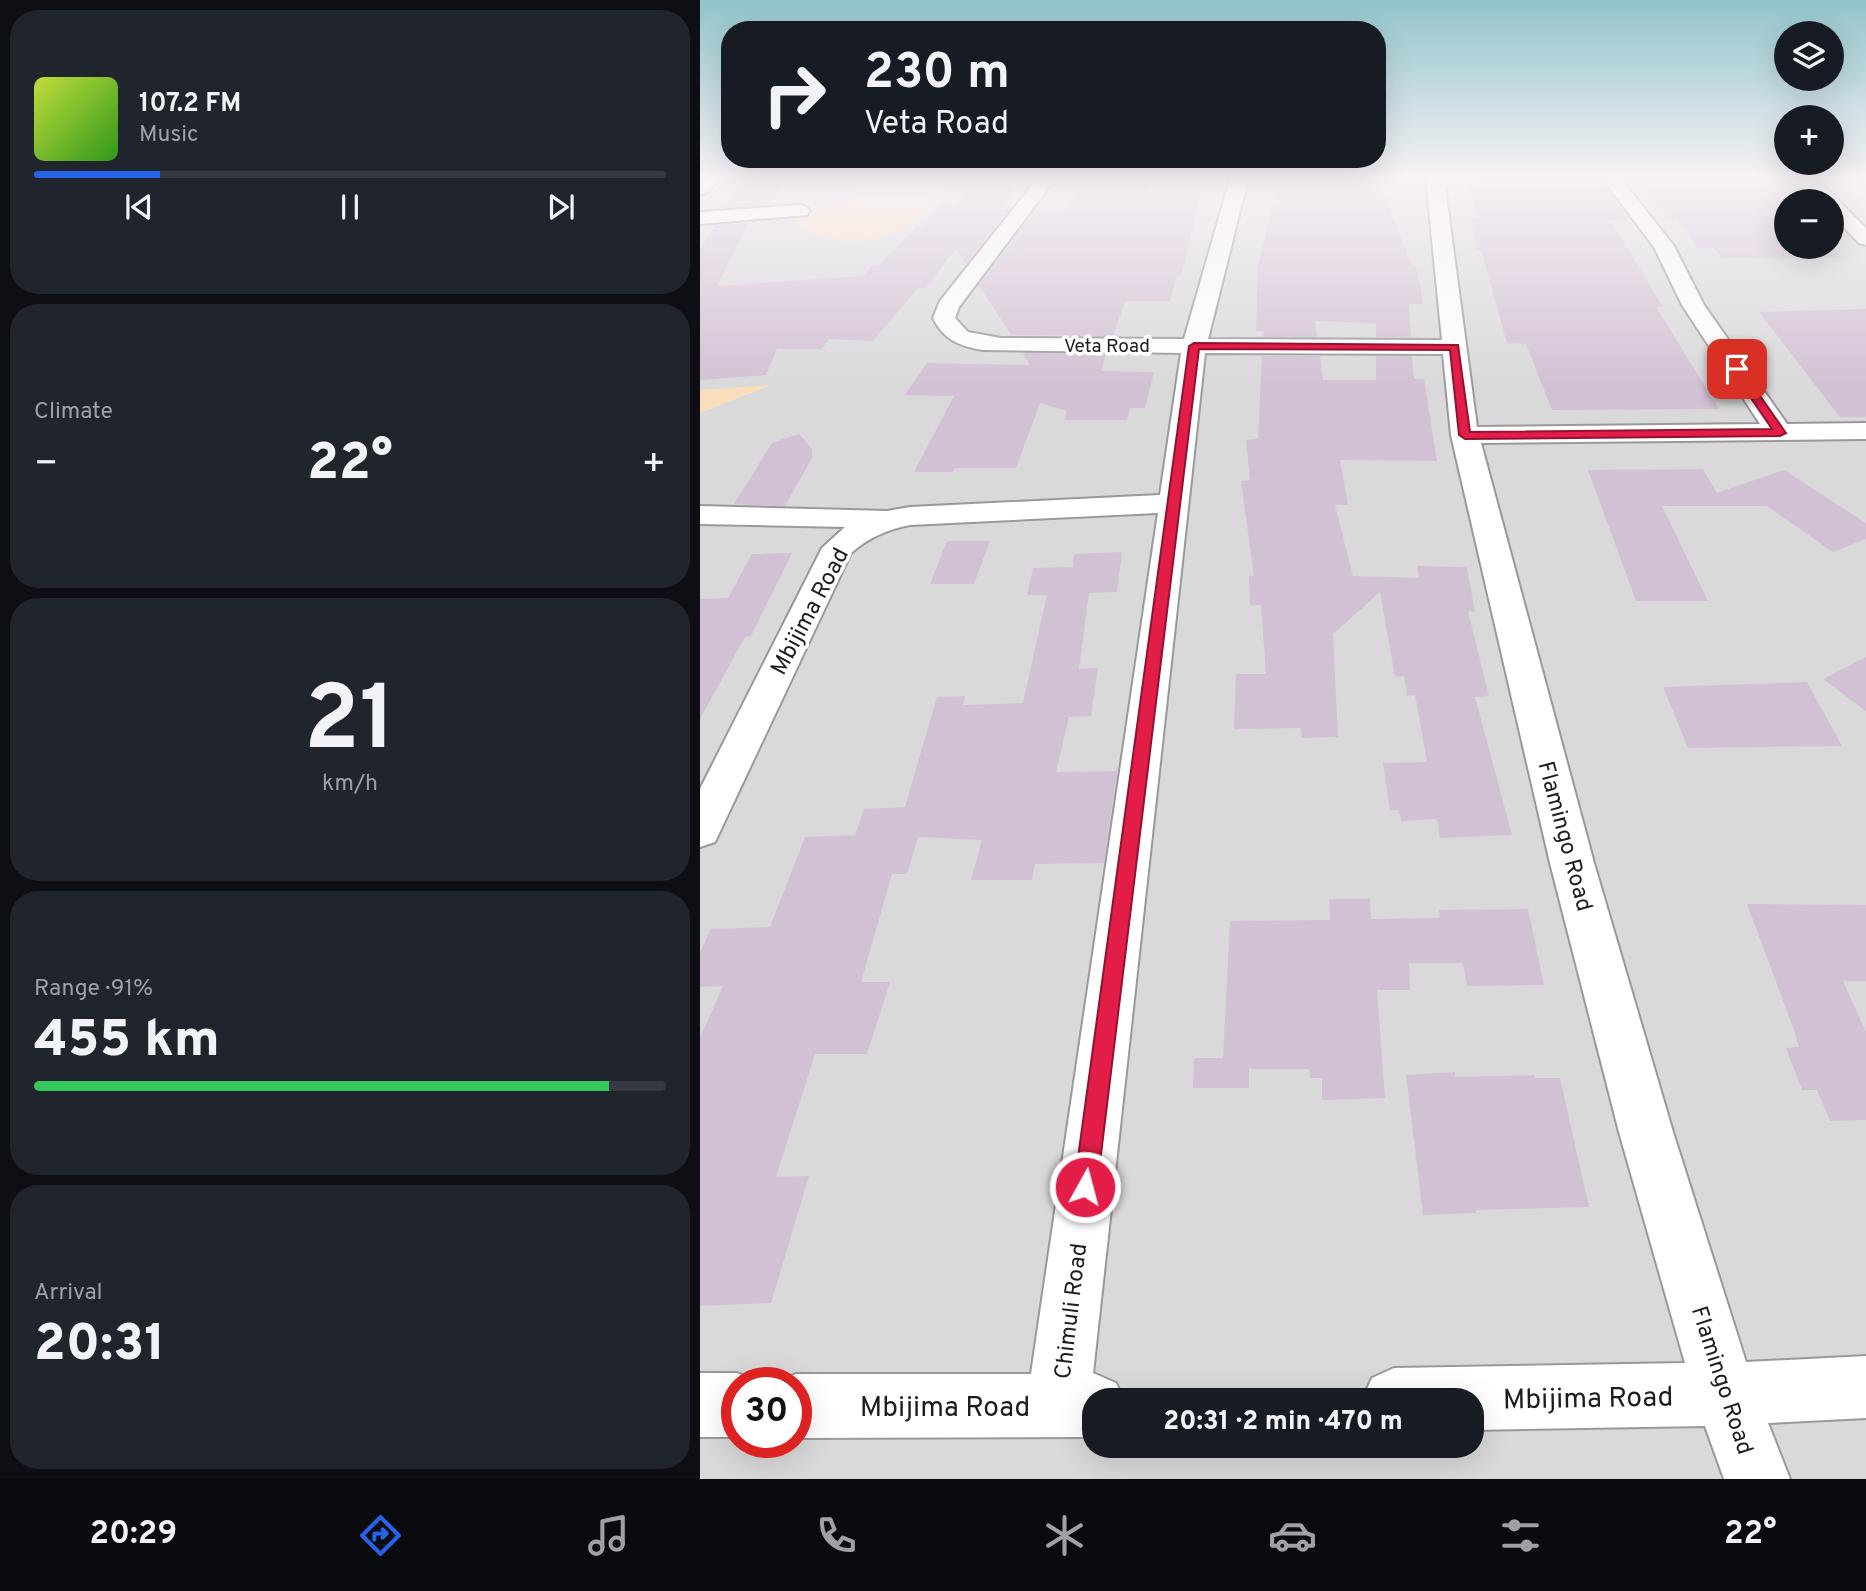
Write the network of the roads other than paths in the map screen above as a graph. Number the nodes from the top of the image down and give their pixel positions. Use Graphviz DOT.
graph roads {
  1 [pos="992,248"];
  2 [pos="1220,248"];
  3 [pos="1443,248"];
  4 [pos="1665,248"];
  5 [pos="1194,346"];
  6 [pos="1455,347"];
  7 [pos="1866,431"];
  8 [pos="1780,433"];
  9 [pos="1465,435"];
  10 [pos="1172,503"];
  11 [pos="700,515"];
  12 [pos="887,519"];
  13 [pos="700,830"];
  14 [pos="1866,1387"];
  15 [pos="1725,1394"];
  16 [pos="1484,1398"];
  17 [pos="700,1405"];
  18 [pos="721,1405"];
  19 [pos="812,1406"];
  20 [pos="1076,1406"];
  21 [pos="1757,1479"];
  1 -- 5 [label="street, Veta Road"];
  2 -- 5 [label="street, Chimuli Road"];
  3 -- 6 [label="street, Flamingo Road"];
  4 -- 8 [label="street"];
  5 -- 6 [label="street, Veta Road"];
  5 -- 10 [label="street, Chimuli Road"];
  6 -- 9 [label="street, Flamingo Road"];
  7 -- 8 [label="street"];
  8 -- 9 [label="street"];
  9 -- 15 [label="street, Flamingo Road"];
  10 -- 12 [label="street, Mbijima Road"];
  10 -- 20 [label="street, Chimuli Road"];
  11 -- 12 [label="street"];
  12 -- 13 [label="street, Mbijima Road"];
  14 -- 15 [label="street, Mbijima Road"];
  15 -- 16 [label="street, Mbijima Road"];
  15 -- 21 [label="street, Flamingo Road"];
  17 -- 18 [label="street"];
  19 -- 20 [label="street, Mbijima Road"];
}
